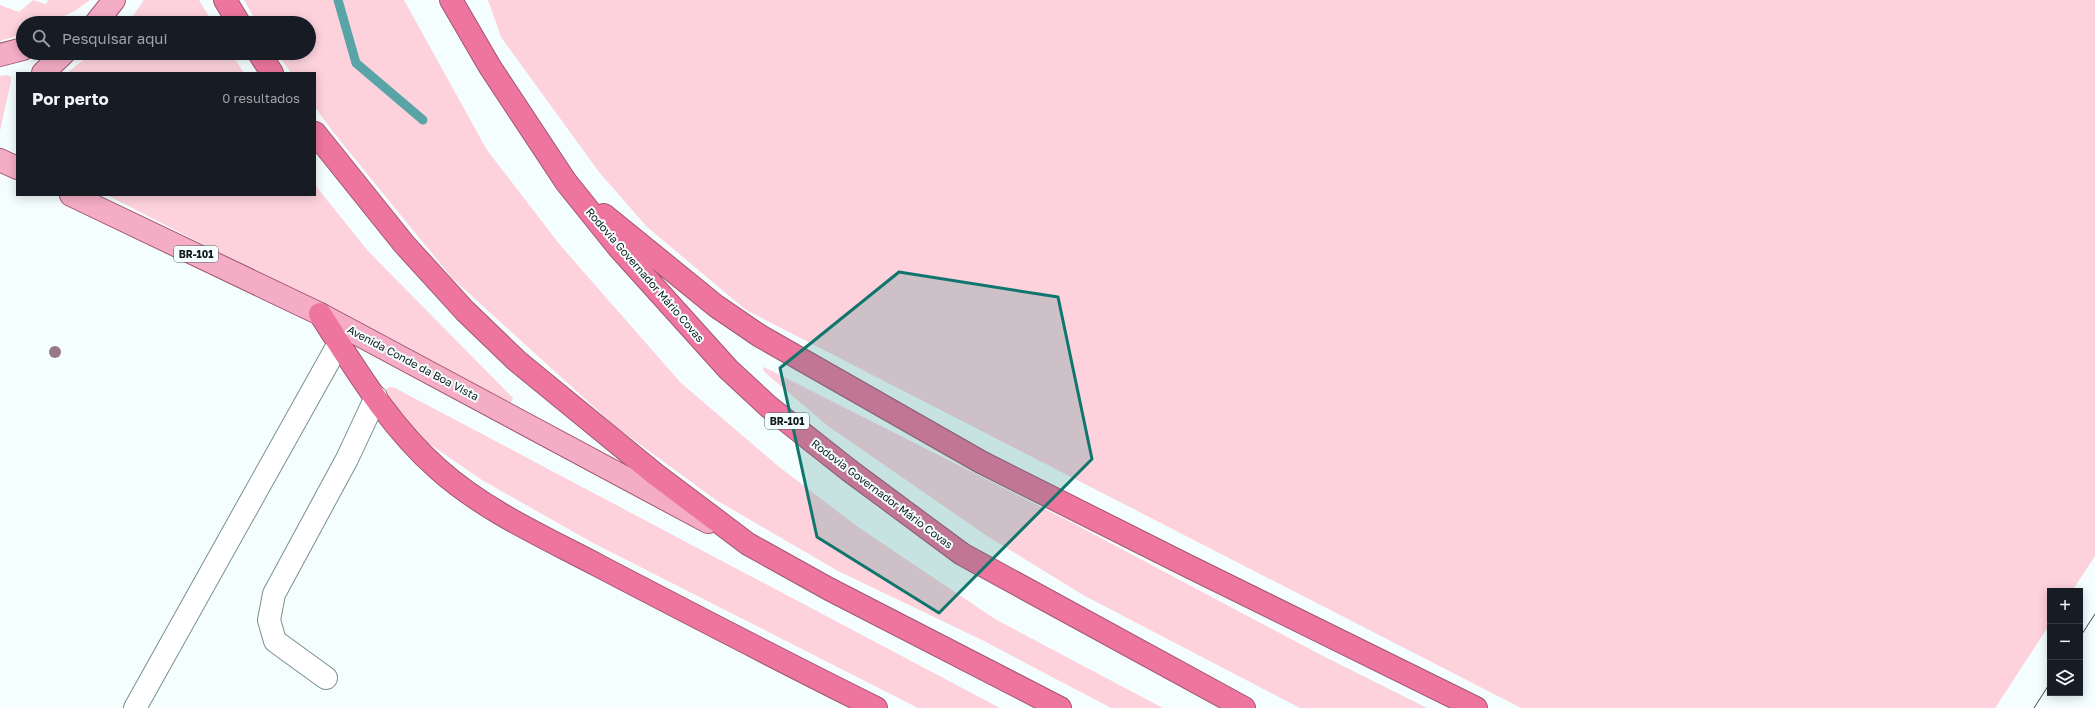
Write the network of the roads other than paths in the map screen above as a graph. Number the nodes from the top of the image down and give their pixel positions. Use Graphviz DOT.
graph roads {
  1 [pos="114,0"];
  2 [pos="225,0"];
  3 [pos="451,0"];
  4 [pos="100,16"];
  5 [pos="235,16"];
  6 [pos="16,51"];
  7 [pos="0,55"];
  8 [pos="57,60"];
  9 [pos="264,60"];
  10 [pos="44,72"];
  11 [pos="271,72"];
  12 [pos="316,134"];
  13 [pos="0,160"];
  14 [pos="16,168"];
  15 [pos="566,182"];
  16 [pos="73,196"];
  17 [pos="320,314"];
  18 [pos="339,343"];
  19 [pos="376,397"];
  20 [pos="748,544"];
  21 [pos="326,678"];
  22 [pos="135,708"];
  23 [pos="876,708"];
  24 [pos="1060,708"];
  25 [pos="1244,708"];
  26 [pos="1476,708"];
  1 -- 4 [label="main road"];
  2 -- 5 [label="highway"];
  3 -- 15 [label="highway, Rodovia Governador Mário Covas / BR-101"];
  6 -- 7 [label="main road"];
  8 -- 10 [label="main road"];
  9 -- 11 [label="highway"];
  12 -- 20 [label="highway, BR-101"];
  13 -- 14 [label="main road"];
  15 -- 25 [label="highway, Rodovia Governador Mário Covas / BR-101"];
  15 -- 26 [label="highway"];
  16 -- 17 [label="main road, Avenida Conde da Boa Vista / BR-101"];
  17 -- 18 [label="highway"];
  17 -- 20 [label="main road, Avenida Conde da Boa Vista / BR-101"];
  18 -- 19 [label="highway"];
  18 -- 22 [label="lane"];
  19 -- 21 [label="lane"];
  19 -- 23 [label="highway"];
  20 -- 24 [label="highway, BR-101"];
}
